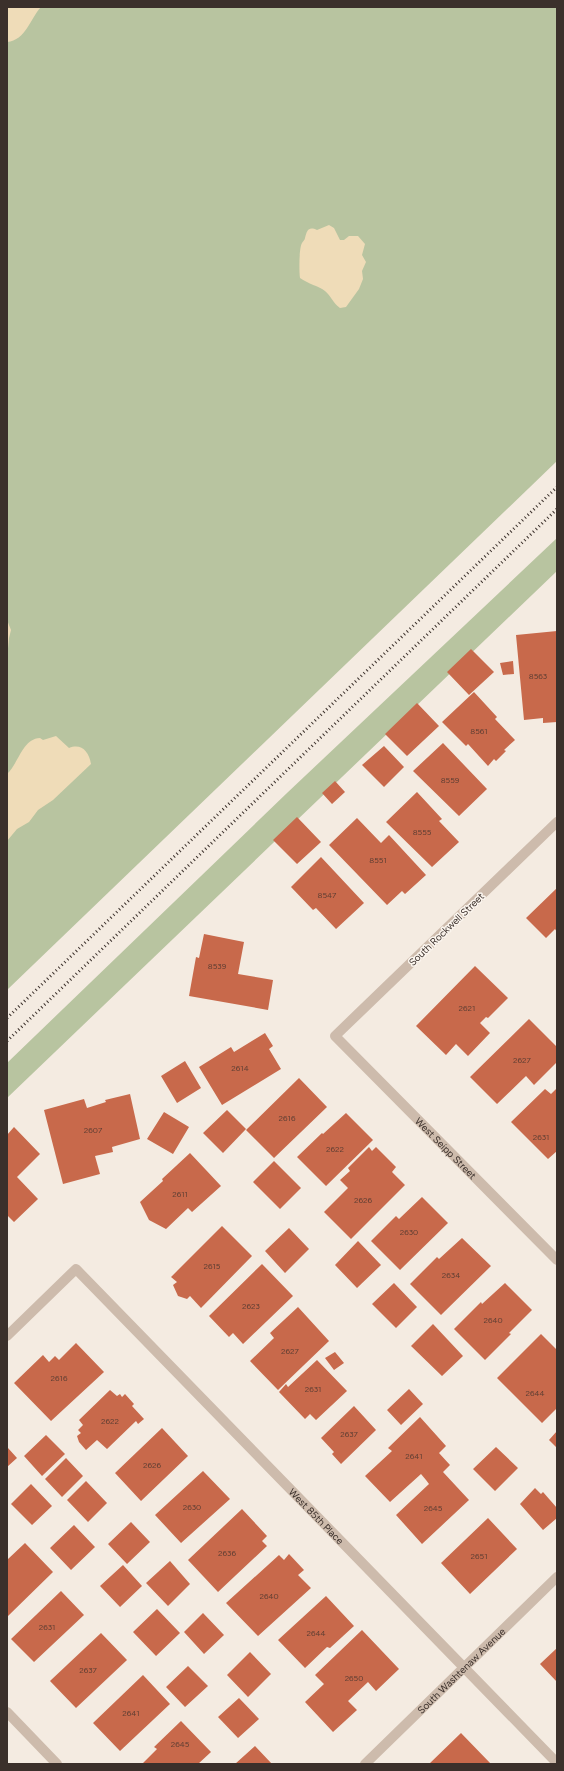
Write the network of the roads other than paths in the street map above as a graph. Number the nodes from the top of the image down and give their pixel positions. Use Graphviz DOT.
graph roads {
  1 [pos="557,822"];
  2 [pos="335,1036"];
  3 [pos="557,1260"];
  4 [pos="7,1336"];
  5 [pos="557,1577"];
  6 [pos="464,1668"];
  7 [pos="7,1712"];
  8 [pos="557,1763"];
  9 [pos="57,1764"];
  10 [pos="365,1764"];
  1 -- 2 [label="street, South Rockwell Street"];
  2 -- 3 [label="street, West Seipp Street"];
  4 -- 6 [label="street, West 85th Place"];
  5 -- 6 [label="street, South Washtenaw Avenue"];
  6 -- 8 [label="street, West 85th Place"];
  6 -- 10 [label="street, South Washtenaw Avenue"];
  7 -- 9 [label="street"];
}
